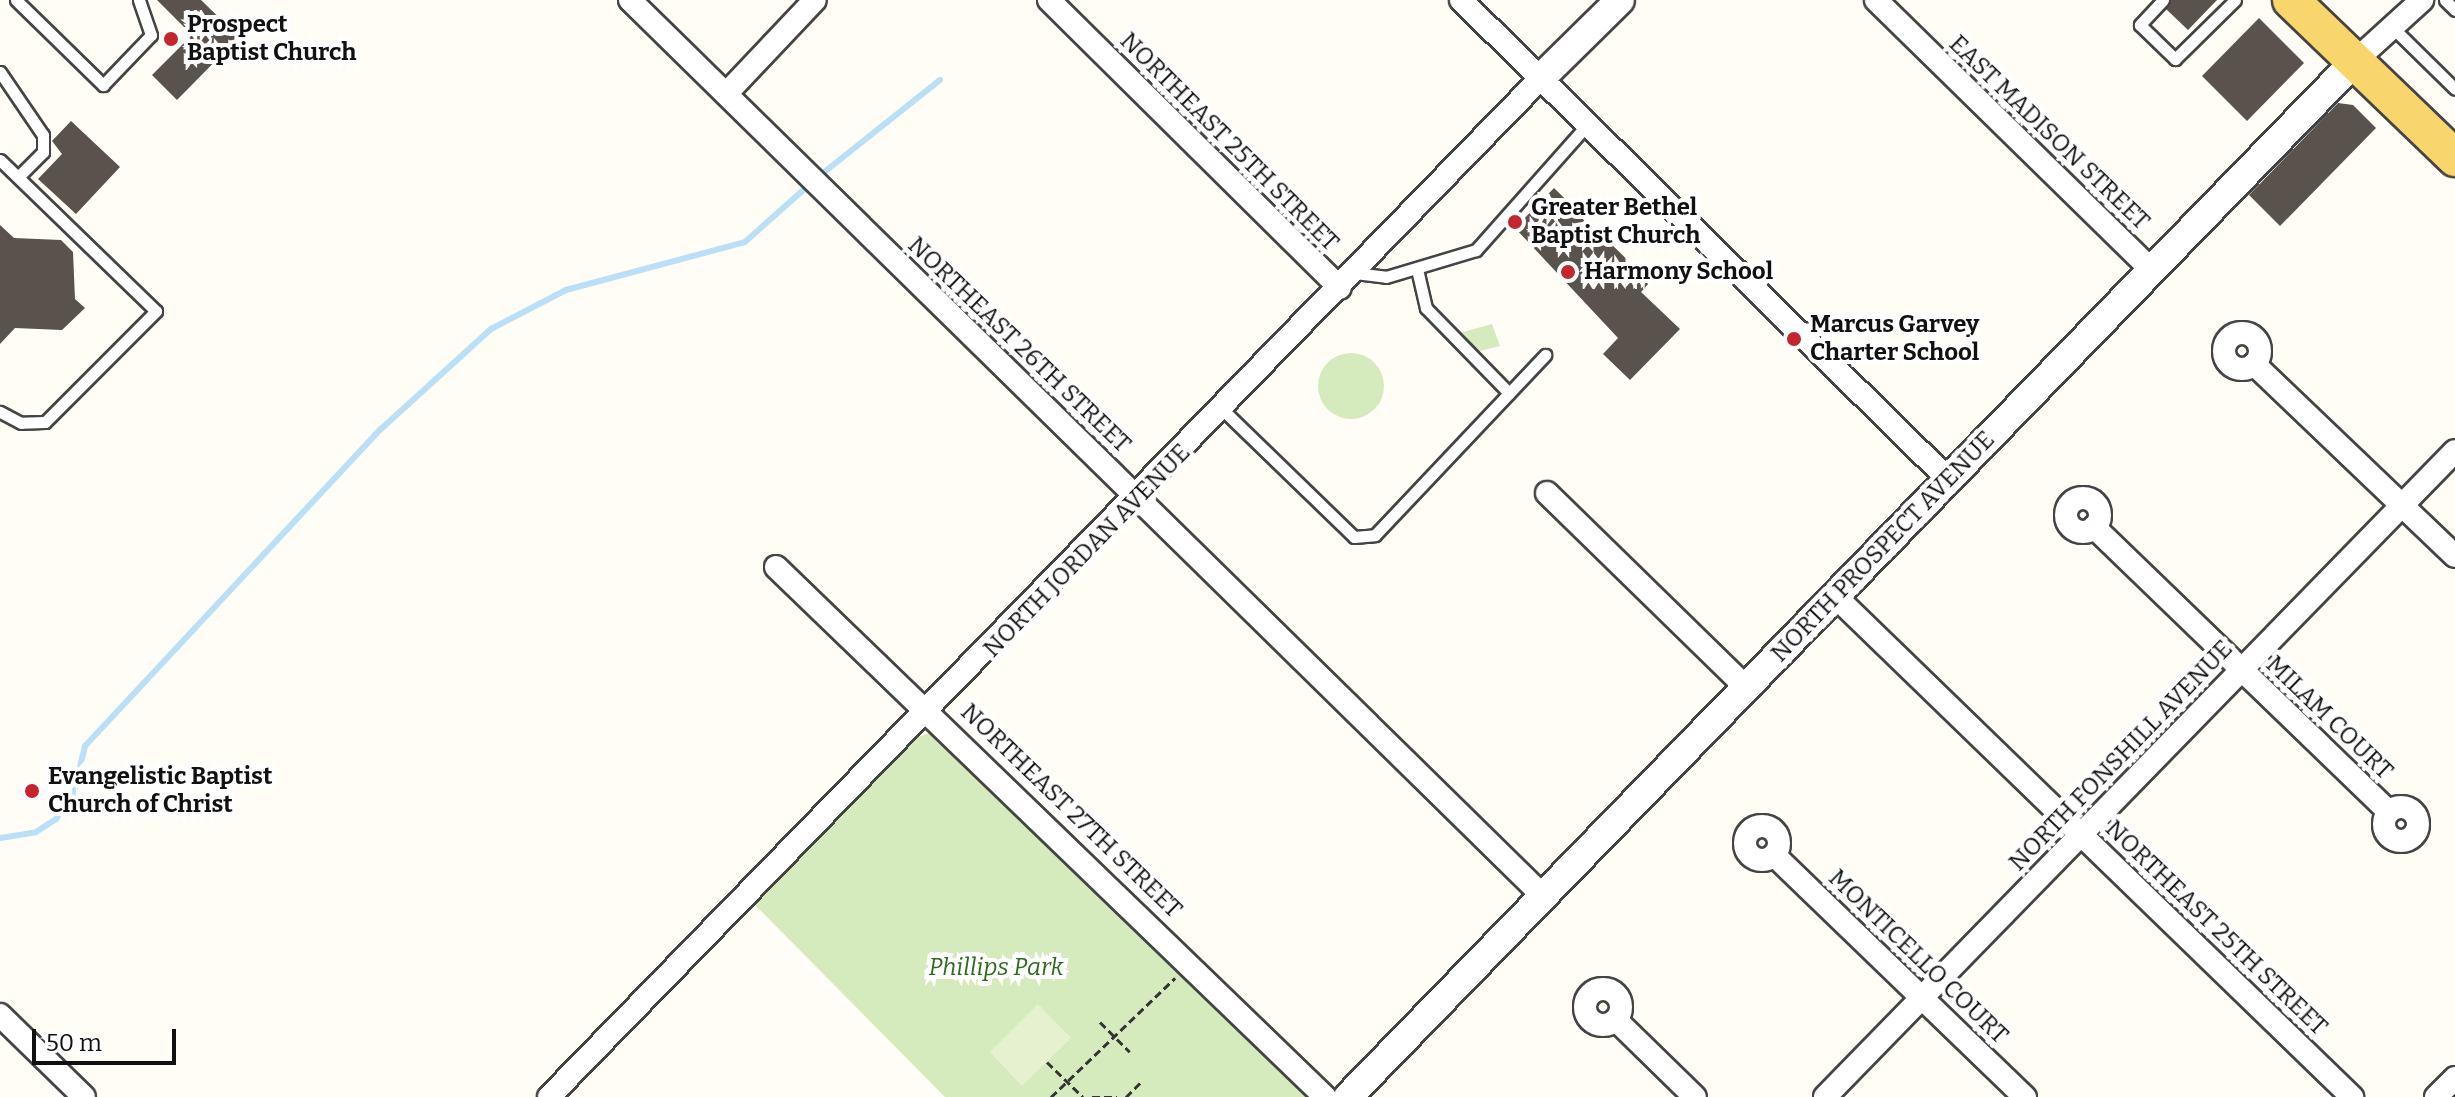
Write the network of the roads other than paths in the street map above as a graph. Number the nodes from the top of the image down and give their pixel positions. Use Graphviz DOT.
graph roads {
  1 [pos="16,0"];
  2 [pos="139,0"];
  3 [pos="630,0"];
  4 [pos="815,0"];
  5 [pos="1049,0"];
  6 [pos="1461,0"];
  7 [pos="1620,0"];
  8 [pos="1876,0"];
  9 [pos="2163,0"];
  10 [pos="2235,0"];
  11 [pos="2291,0"];
  12 [pos="2422,0"];
  13 [pos="2445,0"];
  14 [pos="2455,10"];
  15 [pos="2391,26"];
  16 [pos="2355,61"];
  17 [pos="0,72"];
  18 [pos="1540,79"];
  19 [pos="2455,89"];
  20 [pos="726,94"];
  21 [pos="1587,125"];
  22 [pos="2455,158"];
  23 [pos="0,160"];
  24 [pos="18,177"];
  25 [pos="1417,269"];
  26 [pos="2152,270"];
  27 [pos="1347,280"];
  28 [pos="1545,355"];
  29 [pos="2254,364"];
  30 [pos="1509,393"];
  31 [pos="1223,410"];
  32 [pos="0,412"];
  33 [pos="2455,451"];
  34 [pos="1949,480"];
  35 [pos="1547,493"];
  36 [pos="1138,498"];
  37 [pos="2402,505"];
  38 [pos="2094,527"];
  39 [pos="2455,556"];
  40 [pos="776,567"];
  41 [pos="1836,597"];
  42 [pos="2241,669"];
  43 [pos="1747,688"];
  44 [pos="929,712"];
  45 [pos="2389,812"];
  46 [pos="2081,834"];
  47 [pos="1774,855"];
  48 [pos="1543,896"];
  49 [pos="1922,998"];
  50 [pos="0,1015"];
  51 [pos="1616,1020"];
  52 [pos="2455,1078"];
  53 [pos="84,1097"];
  54 [pos="549,1097"];
  55 [pos="1325,1097"];
  56 [pos="1348,1097"];
  57 [pos="1695,1097"];
  58 [pos="1825,1097"];
  59 [pos="2025,1097"];
  60 [pos="2352,1097"];
  61 [pos="2436,1097"];
  1 -- 2 [label="lane"];
  3 -- 20 [label="street, NORTHEAST 26TH STREET"];
  4 -- 20 [label="street"];
  5 -- 27 [label="street, NORTHEAST 25TH STREET"];
  6 -- 18 [label="street"];
  7 -- 18 [label="street, NORTH JORDAN AVENUE"];
  8 -- 26 [label="street, EAST MADISON STREET"];
  9 -- 10 [label="lane"];
  11 -- 16 [label="main road"];
  12 -- 15 [label="street, NORTH PROSPECT AVENUE"];
  13 -- 14 [label="lane"];
  15 -- 16 [label="street, NORTH PROSPECT AVENUE"];
  15 -- 19 [label="lane"];
  16 -- 22 [label="main road"];
  16 -- 26 [label="street, NORTH PROSPECT AVENUE"];
  17 -- 24 [label="lane"];
  18 -- 21 [label="street"];
  18 -- 27 [label="street, NORTH JORDAN AVENUE"];
  20 -- 36 [label="street, NORTHEAST 26TH STREET"];
  21 -- 25 [label="lane"];
  21 -- 34 [label="street"];
  23 -- 24 [label="lane"];
  24 -- 32 [label="lane"];
  25 -- 27 [label="lane"];
  25 -- 30 [label="lane"];
  26 -- 34 [label="street, NORTH PROSPECT AVENUE"];
  27 -- 31 [label="street, NORTH JORDAN AVENUE"];
  28 -- 30 [label="lane"];
  29 -- 37 [label="street"];
  30 -- 31 [label="lane"];
  31 -- 36 [label="street, NORTH JORDAN AVENUE"];
  33 -- 37 [label="street, NORTH FONSHILL AVENUE"];
  34 -- 41 [label="street, NORTH PROSPECT AVENUE"];
  35 -- 43 [label="street"];
  36 -- 44 [label="street, NORTH JORDAN AVENUE"];
  36 -- 48 [label="street, NORTHEAST 26TH STREET"];
  37 -- 39 [label="street"];
  37 -- 42 [label="street, NORTH FONSHILL AVENUE"];
  38 -- 42 [label="street, MILAM COURT"];
  40 -- 44 [label="street, NORTHEAST 27TH STREET"];
  41 -- 43 [label="street, NORTH PROSPECT AVENUE"];
  41 -- 46 [label="street, NORTHEAST 25TH STREET"];
  42 -- 45 [label="street, MILAM COURT"];
  42 -- 46 [label="street, NORTH FONSHILL AVENUE"];
  43 -- 48 [label="street, NORTH PROSPECT AVENUE"];
  44 -- 54 [label="street, NORTH JORDAN AVENUE"];
  44 -- 55 [label="street, NORTHEAST 27TH STREET"];
  46 -- 49 [label="street, NORTH FONSHILL AVENUE"];
  46 -- 60 [label="street, NORTHEAST 25TH STREET"];
  47 -- 49 [label="street, MONTICELLO COURT"];
  48 -- 56 [label="street, NORTH PROSPECT AVENUE"];
  49 -- 58 [label="street, NORTH FONSHILL AVENUE"];
  49 -- 59 [label="street, MONTICELLO COURT"];
  50 -- 53 [label="street"];
  51 -- 57 [label="street"];
  52 -- 61 [label="street"];
}
